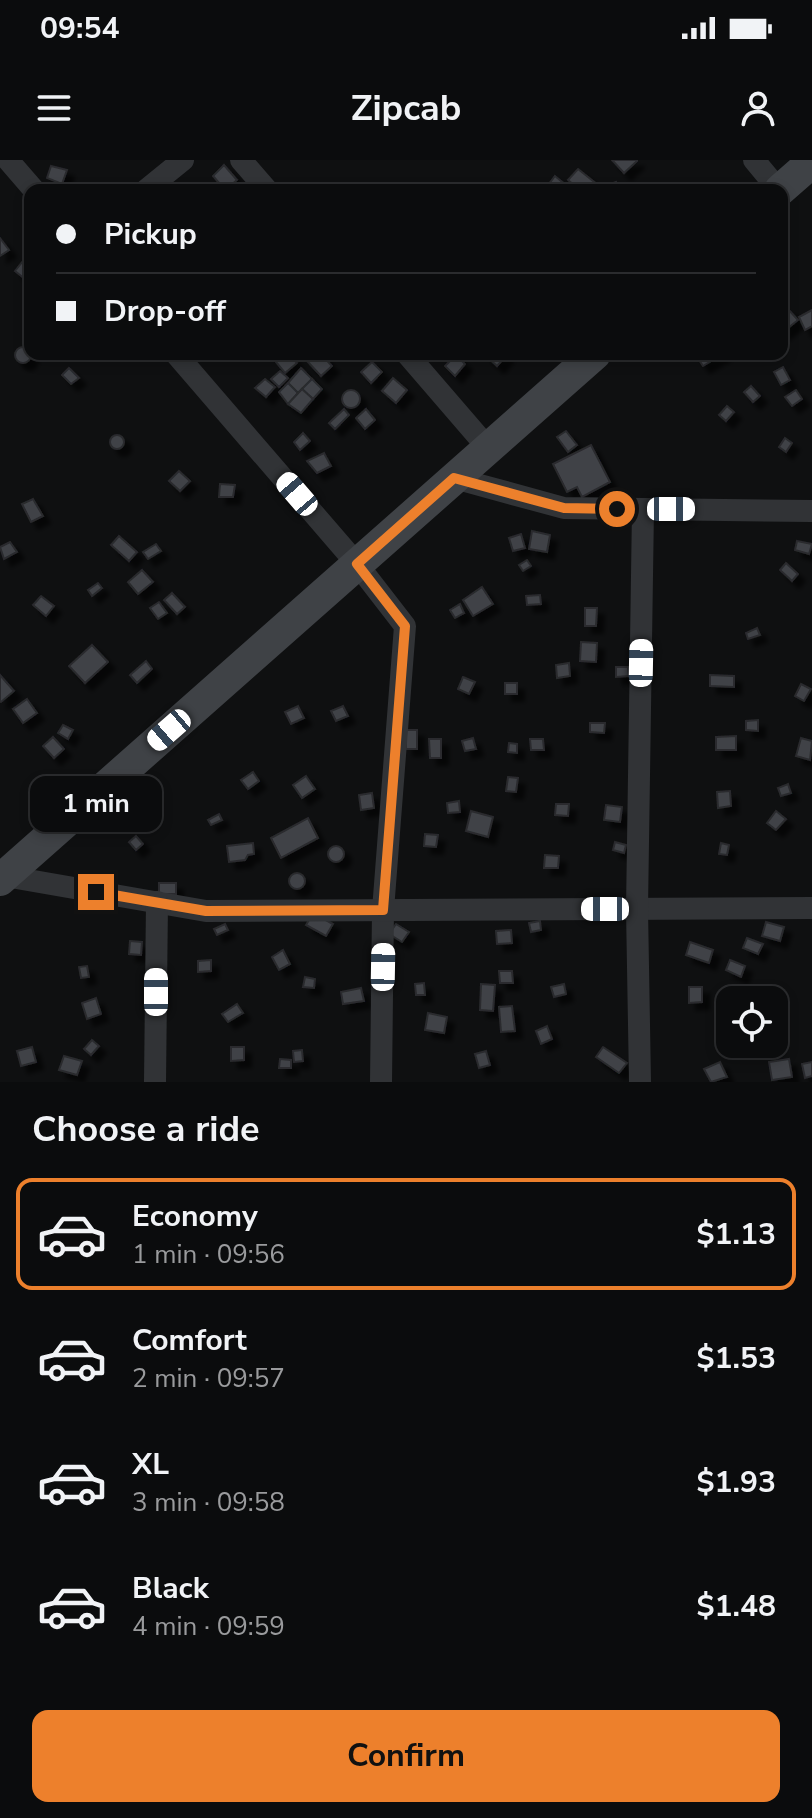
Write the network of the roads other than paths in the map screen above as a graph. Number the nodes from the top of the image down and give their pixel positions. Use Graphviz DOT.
graph roads {
  1 [pos="8,160"];
  2 [pos="183,160"];
  3 [pos="241,160"];
  4 [pos="754,160"];
  5 [pos="812,162"];
  6 [pos="29,184"];
  7 [pos="153,184"];
  8 [pos="262,184"];
  9 [pos="775,184"];
  10 [pos="787,184"];
  11 [pos="181,360"];
  12 [pos="412,360"];
  13 [pos="588,360"];
  14 [pos="488,448"];
  15 [pos="454,478"];
  16 [pos="643,509"];
  17 [pos="812,511"];
  18 [pos="357,564"];
  19 [pos="2,878"];
  20 [pos="157,902"];
  21 [pos="812,908"];
  22 [pos="637,909"];
  23 [pos="383,910"];
  24 [pos="155,1082"];
  25 [pos="381,1082"];
  26 [pos="640,1082"];
  1 -- 6 [label="street"];
  2 -- 7 [label="street"];
  3 -- 8 [label="street"];
  4 -- 9 [label="street"];
  5 -- 10 [label="street"];
  11 -- 18 [label="street"];
  12 -- 14 [label="street"];
  13 -- 14 [label="street"];
  14 -- 15 [label="street"];
  15 -- 16 [label="street"];
  15 -- 18 [label="street"];
  16 -- 17 [label="street"];
  16 -- 22 [label="street"];
  18 -- 19 [label="street"];
  18 -- 23 [label="street"];
  19 -- 20 [label="street"];
  20 -- 23 [label="street"];
  20 -- 24 [label="street"];
  21 -- 22 [label="street"];
  22 -- 23 [label="street"];
  22 -- 26 [label="street"];
  23 -- 25 [label="street"];
}
